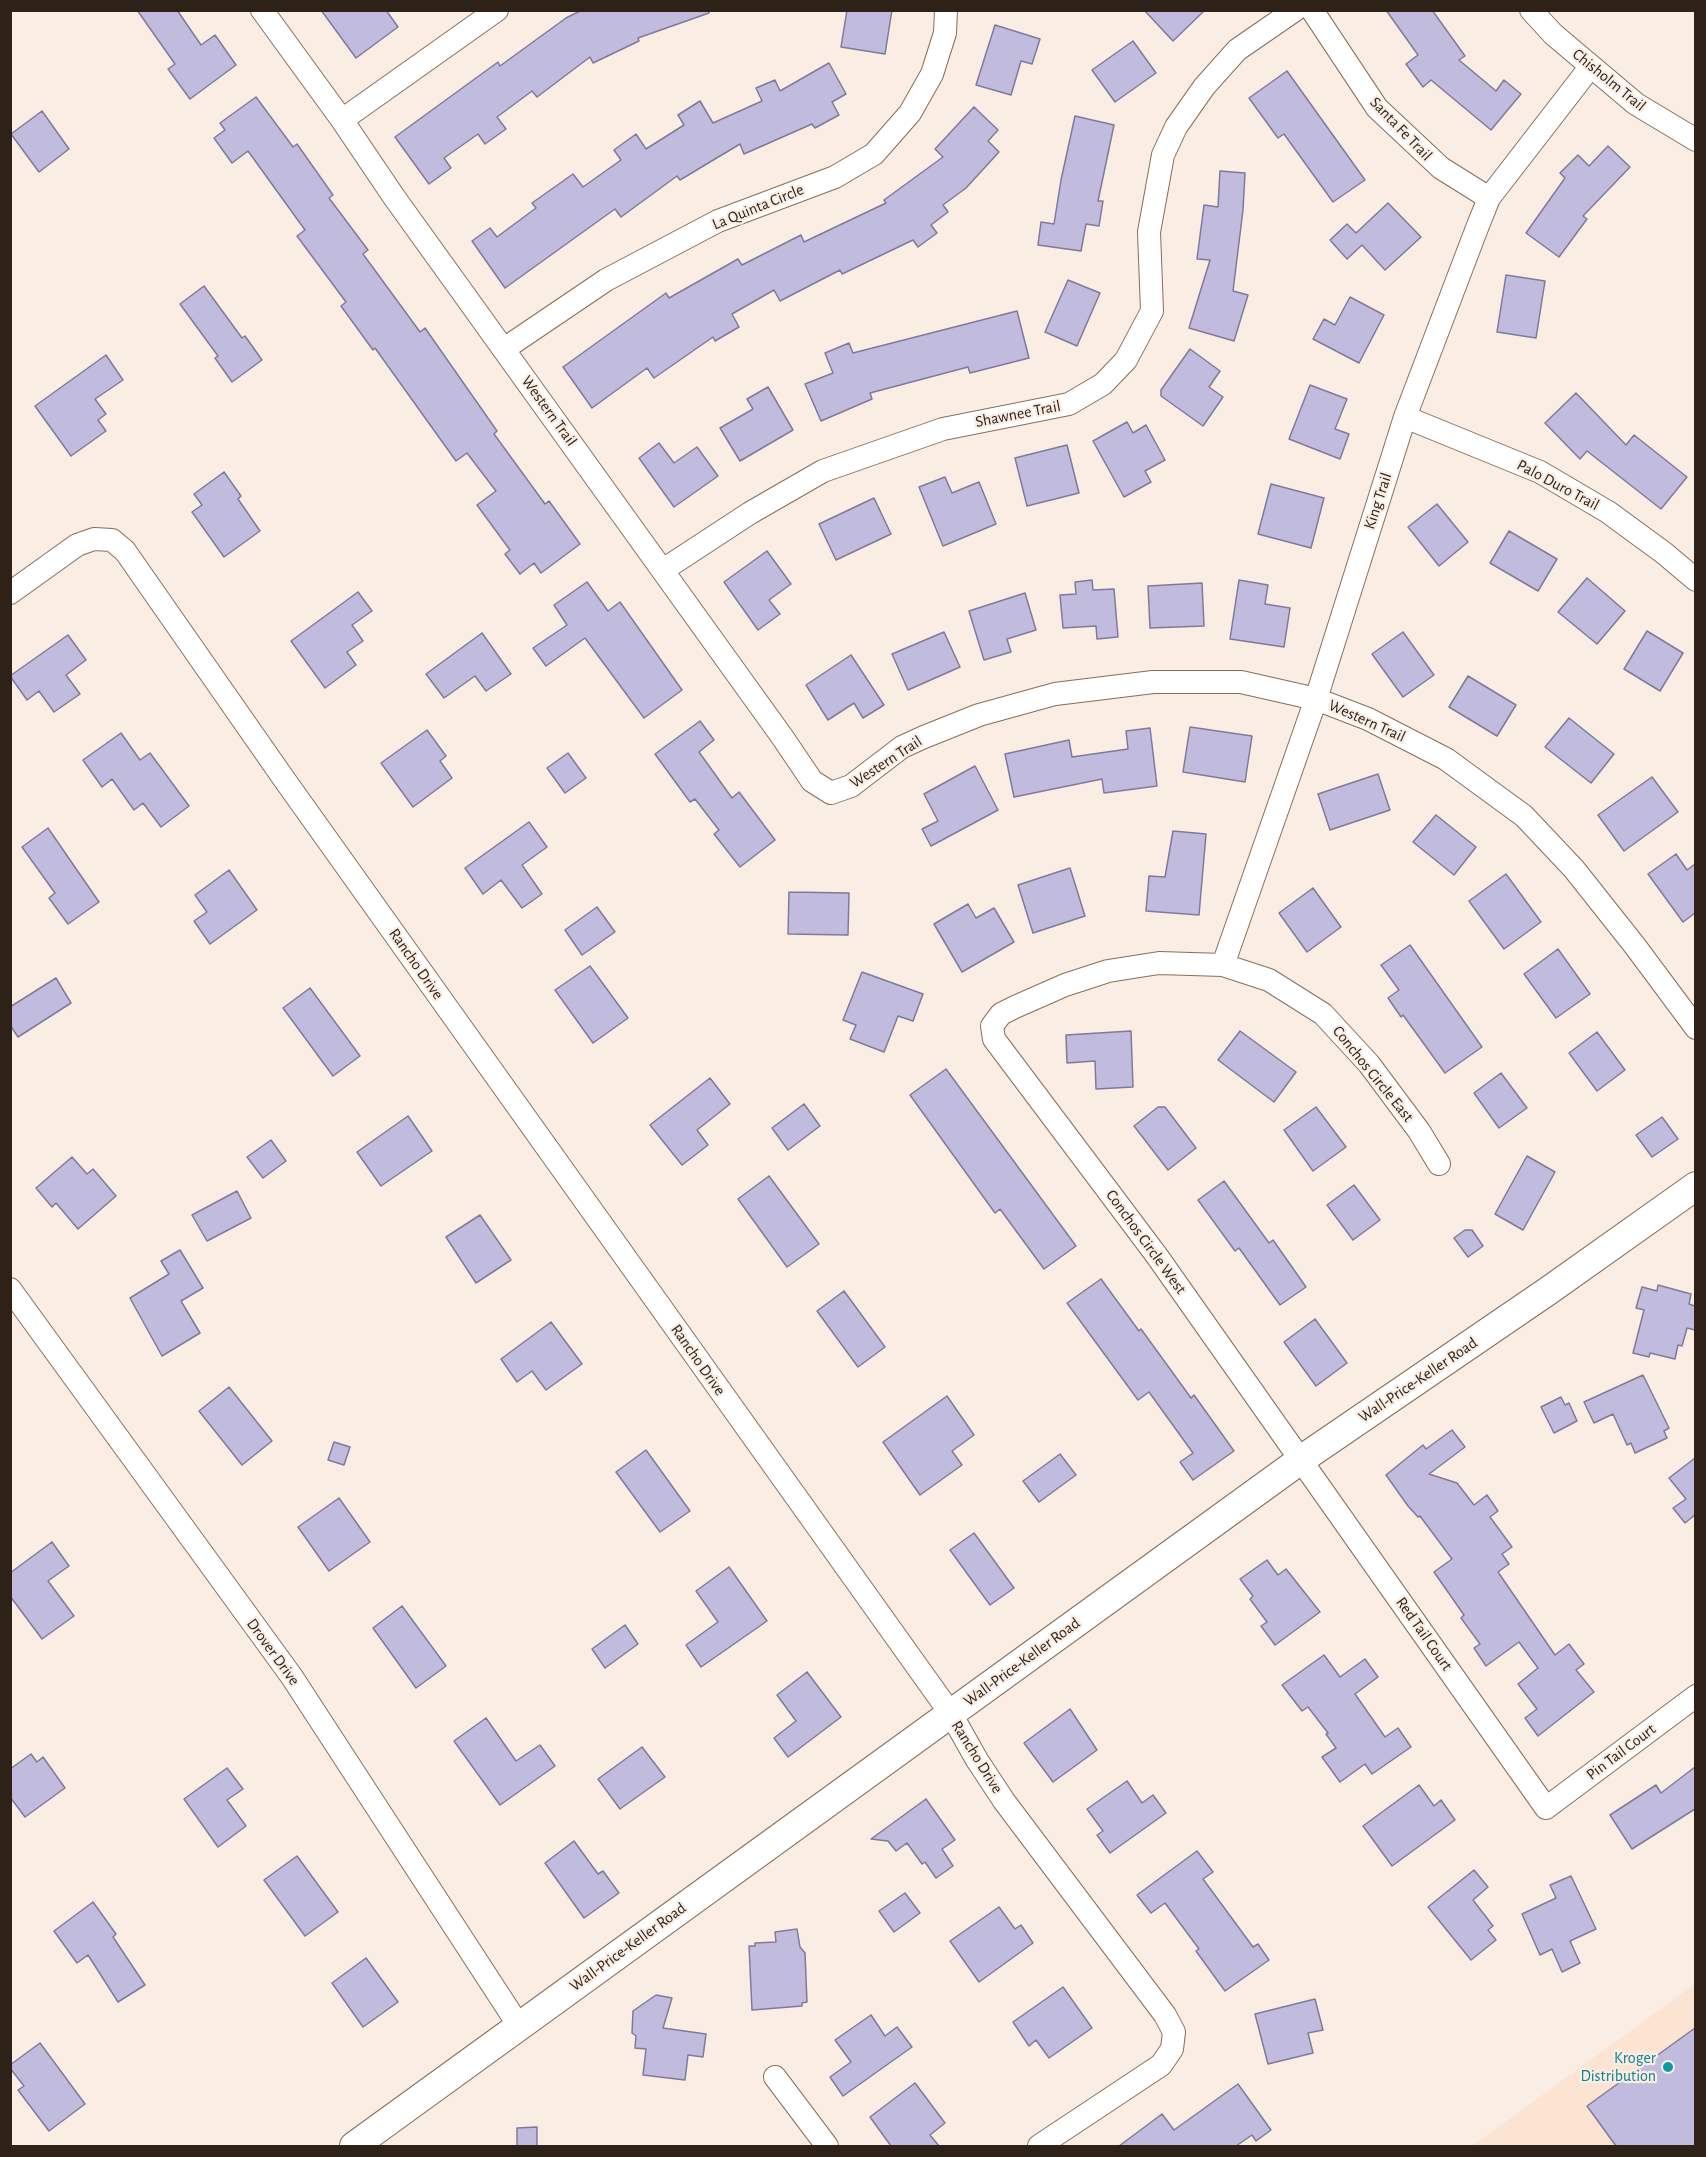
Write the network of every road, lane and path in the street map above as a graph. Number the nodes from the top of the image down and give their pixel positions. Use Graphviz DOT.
graph roads {
  1 [pos="262,10"];
  2 [pos="497,10"];
  3 [pos="946,10"];
  4 [pos="1295,10"];
  5 [pos="1312,10"];
  6 [pos="1531,10"];
  7 [pos="1591,66"];
  8 [pos="342,120"];
  9 [pos="1695,140"];
  10 [pos="1490,198"];
  11 [pos="504,349"];
  12 [pos="1405,417"];
  13 [pos="663,570"];
  14 [pos="1695,580"];
  15 [pos="10,592"];
  16 [pos="1316,699"];
  17 [pos="1223,965"];
  18 [pos="992,1026"];
  19 [pos="1695,1028"];
  20 [pos="1438,1164"];
  21 [pos="1695,1186"];
  22 [pos="10,1289"];
  23 [pos="1302,1459"];
  24 [pos="1695,1696"];
  25 [pos="951,1714"];
  26 [pos="1546,1808"];
  27 [pos="519,2026"];
  28 [pos="776,2077"];
  29 [pos="354,2146"];
  30 [pos="827,2146"];
  31 [pos="1039,2146"];
  1 -- 8 [label="street, Western Trail"];
  2 -- 8 [label="street"];
  3 -- 11 [label="street, La Quinta Circle"];
  4 -- 13 [label="street, Shawnee Trail"];
  5 -- 10 [label="street, Santa Fe Trail"];
  6 -- 7 [label="street, Chisholm Trail"];
  7 -- 9 [label="street, Chisholm Trail"];
  7 -- 10 [label="street, King Trail"];
  8 -- 11 [label="street, Western Trail"];
  10 -- 12 [label="street, King Trail"];
  11 -- 13 [label="street, Western Trail"];
  12 -- 14 [label="street, Palo Duro Trail"];
  12 -- 16 [label="street, King Trail"];
  13 -- 16 [label="street, Western Trail"];
  15 -- 25 [label="street, Rancho Drive"];
  16 -- 17 [label="street, King Trail"];
  16 -- 19 [label="street, Western Trail"];
  17 -- 18 [label="street, Conchos Circle East"];
  17 -- 20 [label="street, Conchos Circle East"];
  18 -- 23 [label="street, Conchos Circle West"];
  21 -- 23 [label="street, Wall-Price-Keller Road"];
  22 -- 27 [label="street, Drover Drive"];
  23 -- 25 [label="street, Wall-Price-Keller Road"];
  23 -- 26 [label="street, Red Tail Court"];
  24 -- 26 [label="street, Pin Tail Court"];
  25 -- 27 [label="street, Wall-Price-Keller Road"];
  25 -- 31 [label="street, Rancho Drive"];
  27 -- 29 [label="street, Wall-Price-Keller Road"];
  28 -- 30 [label="street"];
}
